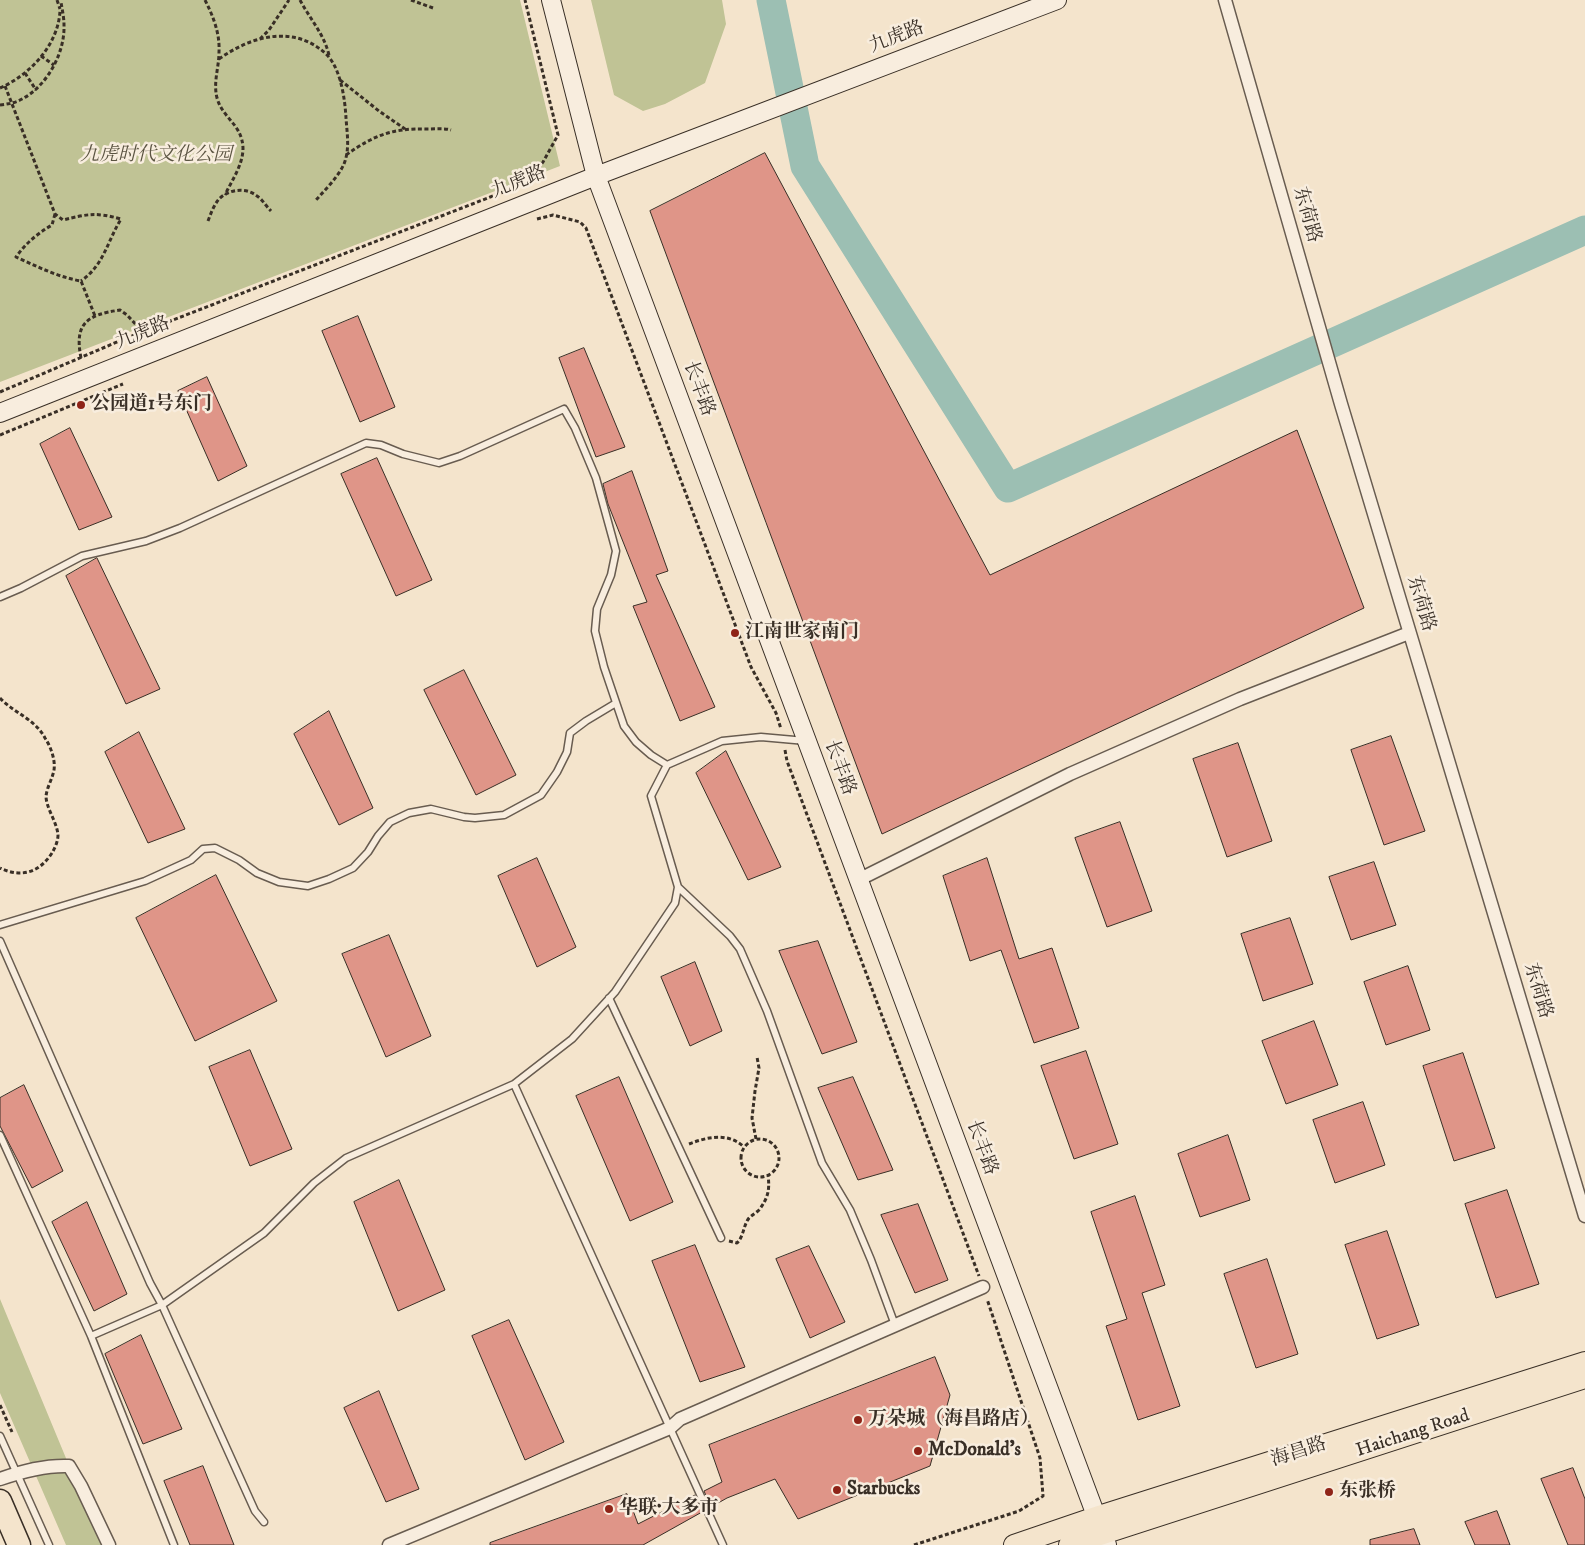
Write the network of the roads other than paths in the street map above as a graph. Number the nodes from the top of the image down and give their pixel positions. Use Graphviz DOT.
graph roads {
  1 [pos="551,0"];
  2 [pos="1057,0"];
  3 [pos="1225,0"];
  4 [pos="596,176"];
  5 [pos="0,413"];
  6 [pos="0,596"];
  7 [pos="1410,633"];
  8 [pos="616,703"];
  9 [pos="807,741"];
  10 [pos="667,765"];
  11 [pos="858,880"];
  12 [pos="678,887"];
  13 [pos="0,925"];
  14 [pos="0,941"];
  15 [pos="609,998"];
  16 [pos="514,1084"];
  17 [pos="0,1136"];
  18 [pos="1585,1216"];
  19 [pos="721,1238"];
  20 [pos="983,1287"];
  21 [pos="162,1305"];
  22 [pos="895,1325"];
  23 [pos="91,1336"];
  24 [pos="1585,1362"];
  25 [pos="1585,1378"];
  26 [pos="670,1428"];
  27 [pos="0,1436"];
  28 [pos="17,1473"];
  29 [pos="0,1479"];
  30 [pos="0,1501"];
  31 [pos="264,1522"];
  32 [pos="1102,1532"];
  33 [pos="19,1545"];
  34 [pos="49,1545"];
  35 [pos="109,1545"];
  36 [pos="174,1545"];
  37 [pos="389,1545"];
  38 [pos="723,1545"];
  39 [pos="1014,1545"];
  40 [pos="1069,1545"];
  1 -- 4 [label="street, 长丰路"];
  2 -- 4 [label="street, 九虎路"];
  3 -- 7 [label="street, 东荷路"];
  4 -- 5 [label="street, 九虎路"];
  4 -- 9 [label="street, 长丰路"];
  6 -- 8 [label="lane"];
  7 -- 11 [label="street"];
  7 -- 18 [label="street, 东荷路"];
  8 -- 10 [label="lane"];
  8 -- 13 [label="lane"];
  9 -- 10 [label="lane"];
  9 -- 11 [label="street, 长丰路"];
  10 -- 12 [label="lane"];
  11 -- 32 [label="street, 长丰路"];
  12 -- 15 [label="lane"];
  12 -- 22 [label="lane"];
  14 -- 21 [label="lane"];
  15 -- 16 [label="lane"];
  15 -- 19 [label="lane"];
  16 -- 21 [label="lane"];
  16 -- 26 [label="lane"];
  17 -- 23 [label="lane"];
  20 -- 22 [label="street"];
  21 -- 23 [label="lane"];
  21 -- 31 [label="lane"];
  22 -- 26 [label="street"];
  23 -- 36 [label="lane"];
  24 -- 32 [label="main road, 海昌路"];
  25 -- 32 [label="main road, Haichang Road"];
  26 -- 37 [label="street"];
  26 -- 38 [label="lane"];
  27 -- 28 [label="lane"];
  28 -- 29 [label="street"];
  28 -- 34 [label="lane"];
  28 -- 35 [label="street"];
  30 -- 33 [label="highway"];
  32 -- 39 [label="main road, 海昌路"];
  32 -- 40 [label="main road, Haichang Road"];
}
